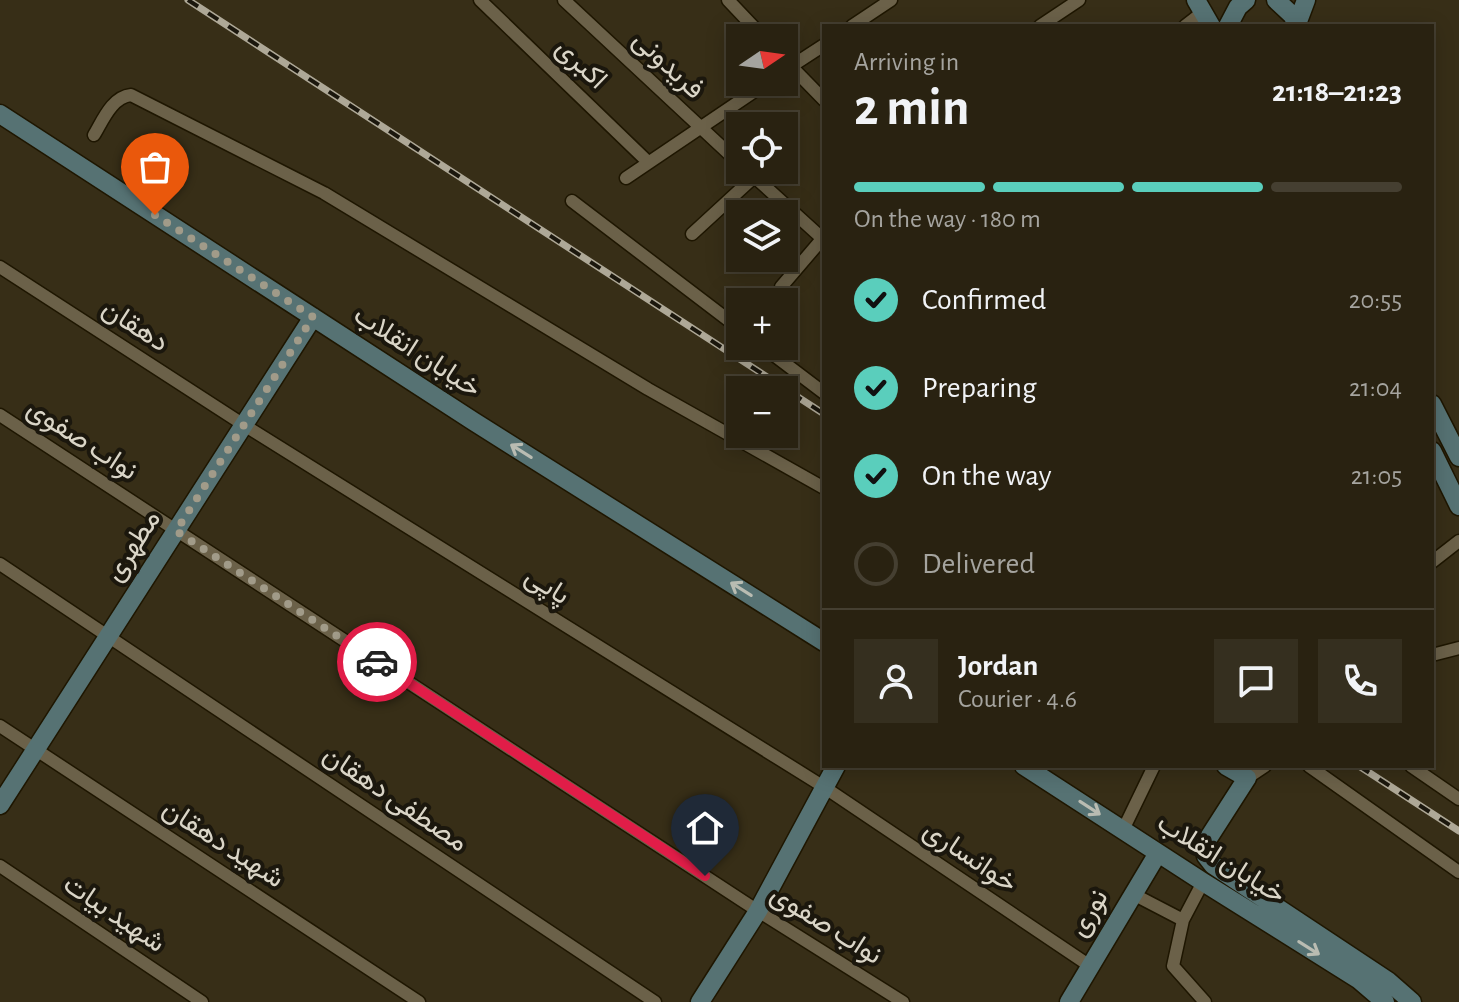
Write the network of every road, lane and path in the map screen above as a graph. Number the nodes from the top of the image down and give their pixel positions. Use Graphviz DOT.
graph roads {
  1 [pos="480,0"];
  2 [pos="564,0"];
  3 [pos="728,0"];
  4 [pos="891,0"];
  5 [pos="1079,0"];
  6 [pos="1246,0"];
  7 [pos="1278,0"];
  8 [pos="1306,0"];
  9 [pos="751,24"];
  10 [pos="855,24"];
  11 [pos="1043,24"];
  12 [pos="1229,24"];
  13 [pos="1296,24"];
  14 [pos="1297,24"];
  15 [pos="822,46"];
  16 [pos="798,59"];
  17 [pos="798,77"];
  18 [pos="747,96"];
  19 [pos="822,98"];
  20 [pos="0,114"];
  21 [pos="700,128"];
  22 [pos="94,135"];
  23 [pos="726,151"];
  24 [pos="648,162"];
  25 [pos="626,178"];
  26 [pos="740,184"];
  27 [pos="762,184"];
  28 [pos="572,201"];
  29 [pos="692,234"];
  30 [pos="822,238"];
  31 [pos="822,240"];
  32 [pos="0,267"];
  33 [pos="781,287"];
  34 [pos="313,317"];
  35 [pos="726,318"];
  36 [pos="780,360"];
  37 [pos="822,391"];
  38 [pos="1434,408"];
  39 [pos="0,415"];
  40 [pos="244,425"];
  41 [pos="1434,455"];
  42 [pos="1459,457"];
  43 [pos="822,487"];
  44 [pos="1459,506"];
  45 [pos="176,531"];
  46 [pos="1459,541"];
  47 [pos="1434,560"];
  48 [pos="0,564"];
  49 [pos="816,633"];
  50 [pos="109,636"];
  51 [pos="1459,648"];
  52 [pos="1434,654"];
  53 [pos="0,726"];
  54 [pos="36,749"];
  55 [pos="835,768"];
  56 [pos="1027,768"];
  57 [pos="1153,768"];
  58 [pos="1230,768"];
  59 [pos="1262,768"];
  60 [pos="1312,768"];
  61 [pos="1414,768"];
  62 [pos="1247,778"];
  63 [pos="824,787"];
  64 [pos="1459,799"];
  65 [pos="0,805"];
  66 [pos="1123,830"];
  67 [pos="1158,853"];
  68 [pos="0,866"];
  69 [pos="1459,872"];
  70 [pos="1203,882"];
  71 [pos="1133,894"];
  72 [pos="758,911"];
  73 [pos="1183,920"];
  74 [pos="1090,966"];
  75 [pos="202,1002"];
  76 [pos="419,1002"];
  77 [pos="655,1002"];
  78 [pos="700,1002"];
  79 [pos="903,1002"];
  80 [pos="1069,1002"];
  81 [pos="1205,1002"];
  82 [pos="1385,1002"];
  83 [pos="1412,1002"];
  1 -- 24 [label="street, اکبری"];
  2 -- 21 [label="street, فریدونی"];
  3 -- 9 [label="street"];
  4 -- 10 [label="street"];
  5 -- 11 [label="street"];
  6 -- 12 [label="main road"];
  7 -- 13 [label="main road"];
  8 -- 14 [label="main road"];
  15 -- 16 [label="street"];
  17 -- 19 [label="street"];
  18 -- 21 [label="street"];
  20 -- 34 [label="main road, خیابان انقلاب"];
  21 -- 23 [label="street, فریدونی"];
  21 -- 24 [label="street"];
  22 -- 43 [label="street"];
  24 -- 25 [label="street"];
  26 -- 29 [label="street"];
  27 -- 30 [label="street"];
  28 -- 35 [label="street"];
  31 -- 33 [label="street"];
  32 -- 40 [label="street, دهقان"];
  34 -- 40 [label="main road, مطهری"];
  49 -- 34 [label="main road, خیابان انقلاب, one-way"];
  36 -- 37 [label="street"];
  38 -- 42 [label="main road"];
  39 -- 45 [label="street, نواب صفوی"];
  40 -- 45 [label="main road, مطهری"];
  40 -- 63 [label="street, پاپی"];
  41 -- 44 [label="main road"];
  45 -- 50 [label="main road, مطهری"];
  45 -- 72 [label="street, نواب صفوی"];
  46 -- 47 [label="street"];
  48 -- 50 [label="street, مصطفی دهقان"];
  50 -- 54 [label="main road, مطهری"];
  50 -- 77 [label="street, مصطفی دهقان"];
  51 -- 52 [label="street"];
  53 -- 54 [label="street, شهید دهقان"];
  54 -- 65 [label="main road, مطهری"];
  54 -- 76 [label="street, شهید دهقان"];
  55 -- 63 [label="main road"];
  56 -- 66 [label="main road, خیابان انقلاب, one-way"];
  57 -- 66 [label="street"];
  58 -- 62 [label="main road"];
  59 -- 62 [label="street"];
  60 -- 69 [label="street"];
  61 -- 64 [label="street"];
  62 -- 83 [label="main road, خیابان انقلاب"];
  63 -- 72 [label="main road"];
  63 -- 74 [label="street, خوانساری"];
  66 -- 67 [label="main road, خیابان انقلاب"];
  67 -- 70 [label="main road, خیابان انقلاب"];
  67 -- 71 [label="main road, نوری"];
  68 -- 75 [label="street, شهید بیات"];
  70 -- 73 [label="street"];
  70 -- 82 [label="main road, خیابان انقلاب, one-way"];
  71 -- 73 [label="street"];
  71 -- 74 [label="main road, نوری"];
  72 -- 78 [label="main road"];
  72 -- 79 [label="street, نواب صفوی"];
  73 -- 81 [label="street"];
  74 -- 80 [label="main road, نوری"];
}
